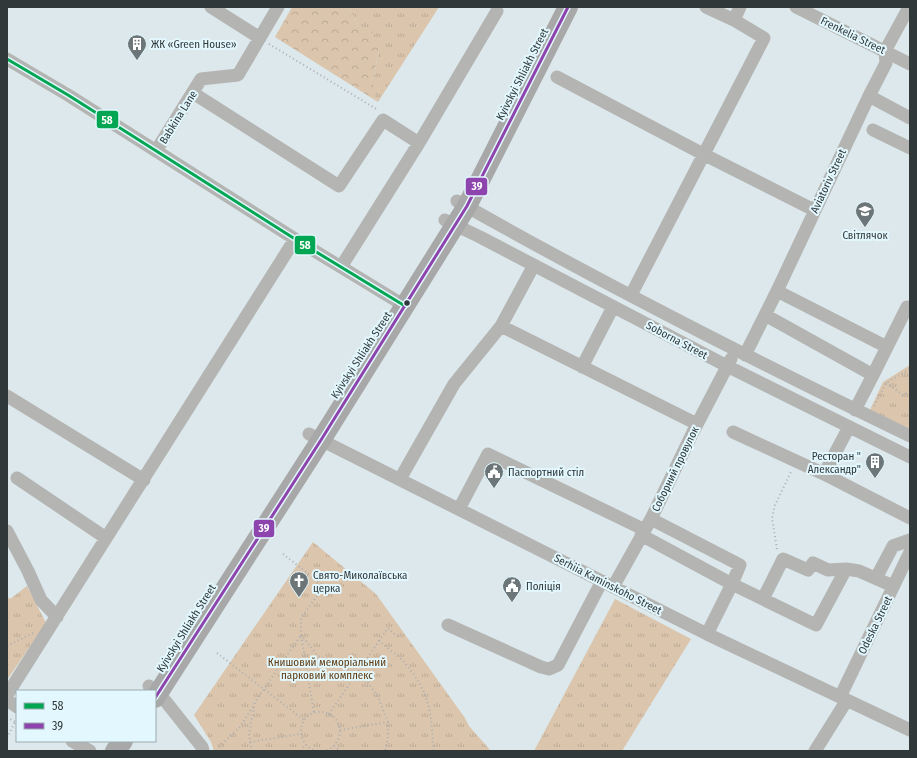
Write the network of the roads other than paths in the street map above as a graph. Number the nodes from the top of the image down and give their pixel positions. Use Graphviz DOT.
graph roads {
  1 [pos="211,7"];
  2 [pos="556,7"];
  3 [pos="568,7"];
  4 [pos="706,7"];
  5 [pos="740,7"];
  6 [pos="796,7"];
  7 [pos="909,7"];
  8 [pos="496,8"];
  9 [pos="272,9"];
  10 [pos="734,20"];
  11 [pos="260,38"];
  12 [pos="885,51"];
  13 [pos="7,59"];
  14 [pos="910,64"];
  15 [pos="557,77"];
  16 [pos="193,93"];
  17 [pos="869,96"];
  18 [pos="910,118"];
  19 [pos="873,130"];
  20 [pos="419,143"];
  21 [pos="910,148"];
  22 [pos="156,151"];
  23 [pos="703,154"];
  24 [pos="462,204"];
  25 [pos="814,210"];
  26 [pos="450,222"];
  27 [pos="295,239"];
  28 [pos="534,265"];
  29 [pos="341,267"];
  30 [pos="777,291"];
  31 [pos="631,295"];
  32 [pos="401,303"];
  33 [pos="613,307"];
  34 [pos="907,307"];
  35 [pos="765,315"];
  36 [pos="501,326"];
  37 [pos="887,347"];
  38 [pos="740,352"];
  39 [pos="582,366"];
  40 [pos="727,366"];
  41 [pos="873,375"];
  42 [pos="7,396"];
  43 [pos="855,410"];
  44 [pos="697,424"];
  45 [pos="849,427"];
  46 [pos="733,432"];
  47 [pos="910,436"];
  48 [pos="315,437"];
  49 [pos="910,457"];
  50 [pos="824,474"];
  51 [pos="17,478"];
  52 [pos="400,479"];
  53 [pos="144,480"];
  54 [pos="459,509"];
  55 [pos="910,518"];
  56 [pos="646,528"];
  57 [pos="7,531"];
  58 [pos="106,538"];
  59 [pos="910,540"];
  60 [pos="910,552"];
  61 [pos="846,569"];
  62 [pos="876,578"];
  63 [pos="608,584"];
  64 [pos="732,584"];
  65 [pos="893,586"];
  66 [pos="763,599"];
  67 [pos="58,616"];
  68 [pos="448,625"];
  69 [pos="707,634"];
  70 [pos="153,690"];
  71 [pos="7,695"];
  72 [pos="156,696"];
  73 [pos="844,699"];
  74 [pos="7,700"];
  75 [pos="16,706"];
  76 [pos="910,730"];
  77 [pos="74,742"];
  78 [pos="109,742"];
  79 [pos="122,742"];
  80 [pos="90,751"];
  81 [pos="102,751"];
  82 [pos="115,751"];
  83 [pos="203,751"];
  84 [pos="815,751"];
  1 -- 11 [label="street"];
  2 -- 24 [label="highway, Kyivskyi Shliakh Street"];
  3 -- 24 [label="highway, Kyivskyi Shliakh Street"];
  4 -- 10 [label="street"];
  5 -- 10 [label="street"];
  6 -- 12 [label="street, Frenkelia Street"];
  7 -- 12 [label="street, Aviatoriv Street"];
  8 -- 20 [label="street"];
  9 -- 11 [label="street, Babkina Lane"];
  10 -- 23 [label="street"];
  11 -- 16 [label="street, Babkina Lane"];
  12 -- 14 [label="street, Frenkelia Street"];
  12 -- 17 [label="street, Aviatoriv Street"];
  13 -- 22 [label="street"];
  15 -- 23 [label="street"];
  16 -- 20 [label="street"];
  16 -- 22 [label="street, Babkina Lane"];
  17 -- 18 [label="street"];
  17 -- 25 [label="street, Aviatoriv Street"];
  19 -- 21 [label="street"];
  20 -- 29 [label="street"];
  22 -- 27 [label="street"];
  23 -- 25 [label="street"];
  23 -- 31 [label="street"];
  24 -- 26 [label="highway, Kyivskyi Shliakh Street"];
  24 -- 31 [label="street, Soborna Street"];
  25 -- 30 [label="street, Aviatoriv Street"];
  26 -- 28 [label="street, Soborna Street"];
  26 -- 32 [label="highway, Kyivskyi Shliakh Street"];
  27 -- 29 [label="street"];
  27 -- 53 [label="street"];
  28 -- 33 [label="street, Soborna Street"];
  28 -- 36 [label="street"];
  29 -- 32 [label="street"];
  30 -- 35 [label="street, Aviatoriv Street"];
  30 -- 37 [label="street"];
  31 -- 38 [label="street, Soborna Street"];
  32 -- 48 [label="highway, Kyivskyi Shliakh Street"];
  33 -- 39 [label="street"];
  33 -- 40 [label="street, Soborna Street"];
  34 -- 37 [label="street"];
  35 -- 38 [label="street, Aviatoriv Street"];
  35 -- 41 [label="street"];
  36 -- 39 [label="street"];
  36 -- 52 [label="street"];
  37 -- 41 [label="street"];
  38 -- 40 [label="street, Соборний провулок"];
  38 -- 43 [label="street, Soborna Street"];
  39 -- 44 [label="street"];
  40 -- 44 [label="street, Соборний провулок"];
  40 -- 45 [label="street, Soborna Street"];
  41 -- 43 [label="street"];
  42 -- 53 [label="street"];
  43 -- 47 [label="street, Soborna Street"];
  44 -- 56 [label="street, Соборний провулок"];
  45 -- 49 [label="street, Soborna Street"];
  45 -- 50 [label="street"];
  46 -- 50 [label="street"];
  48 -- 52 [label="street, Serhiia Kaminskoho Street"];
  48 -- 70 [label="highway, Kyivskyi Shliakh Street"];
  50 -- 55 [label="street"];
  51 -- 58 [label="street"];
  52 -- 54 [label="street, Serhiia Kaminskoho Street"];
  53 -- 58 [label="street"];
  54 -- 56 [label="street"];
  54 -- 63 [label="street, Serhiia Kaminskoho Street"];
  56 -- 63 [label="street, Соборний провулок"];
  56 -- 64 [label="street"];
  56 -- 64 [label="street"];
  57 -- 67 [label="street"];
  58 -- 67 [label="street"];
  59 -- 62 [label="street"];
  60 -- 65 [label="street, Odeska Street"];
  61 -- 62 [label="street"];
  61 -- 66 [label="street"];
  61 -- 66 [label="street"];
  62 -- 65 [label="street"];
  63 -- 68 [label="street, Соборний провулок"];
  63 -- 69 [label="street, Serhiia Kaminskoho Street"];
  64 -- 66 [label="street"];
  64 -- 69 [label="street"];
  65 -- 73 [label="street, Odeska Street"];
  67 -- 71 [label="street"];
  69 -- 73 [label="street, Serhiia Kaminskoho Street"];
  72 -- 83 [label="street"];
  73 -- 76 [label="street, Serhiia Kaminskoho Street"];
  73 -- 84 [label="street, Odeska Street"];
  74 -- 75 [label="street"];
  77 -- 80 [label="street"];
  78 -- 81 [label="highway"];
  79 -- 82 [label="highway"];
}
